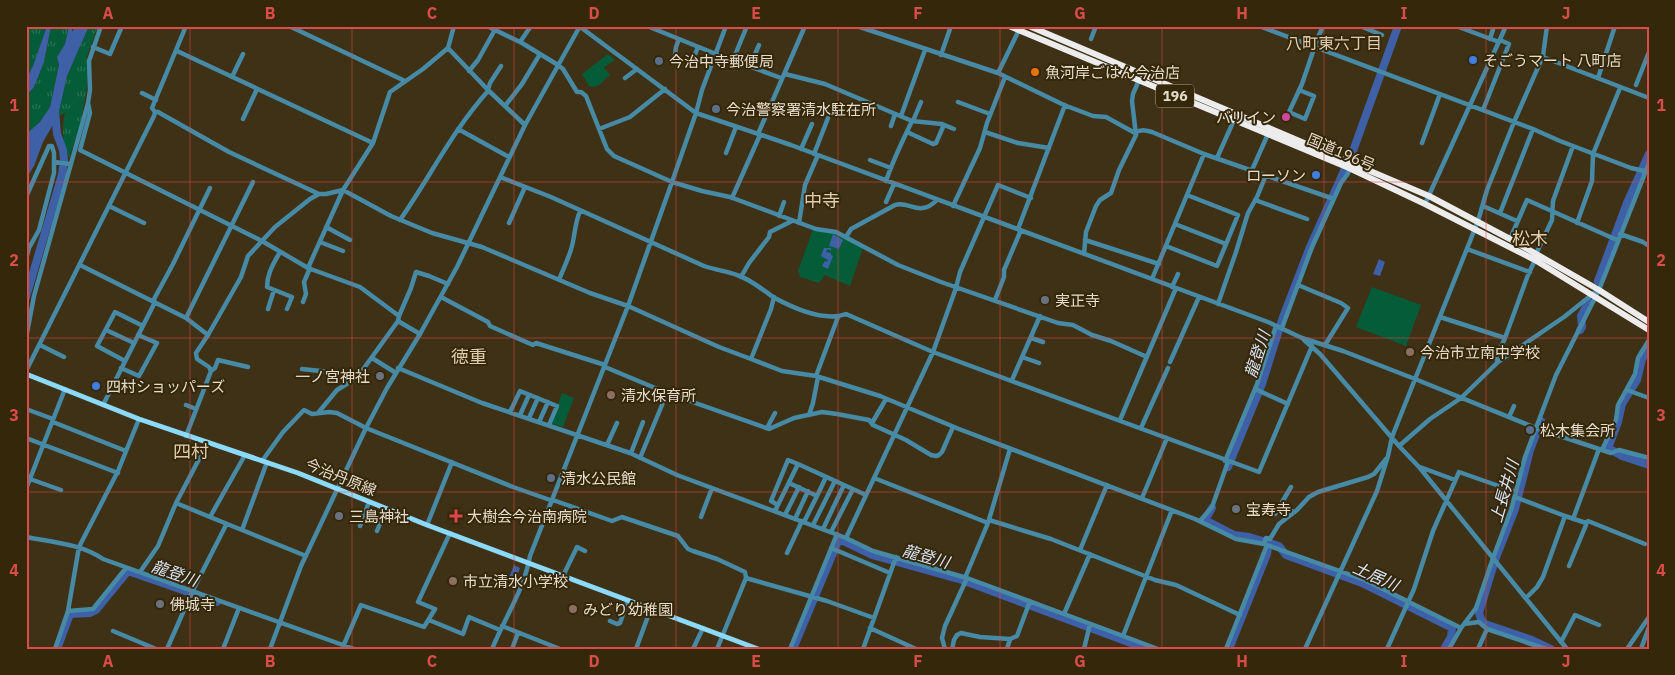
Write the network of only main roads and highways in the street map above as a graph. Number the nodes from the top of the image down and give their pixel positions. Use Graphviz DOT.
graph roads {
  1 [pos="1009,26"];
  2 [pos="1029,26"];
  3 [pos="1343,162"];
  4 [pos="1351,166"];
  5 [pos="1476,225"];
  6 [pos="1536,257"];
  7 [pos="1596,293"];
  8 [pos="1649,322"];
  9 [pos="1649,330"];
  10 [pos="26,372"];
  11 [pos="758,649"];
  1 -- 3 [label="highway, 国道196号 / 196"];
  2 -- 3 [label="highway, 国道196号 / 196"];
  3 -- 4 [label="highway, 国道196号 / 196"];
  4 -- 5 [label="highway, 国道196号 / 196"];
  4 -- 5 [label="highway, 国道196号 / 196"];
  5 -- 6 [label="highway, 国道196号 / 196"];
  5 -- 6 [label="highway, 国道196号 / 196"];
  6 -- 7 [label="highway, 国道196号 / 196"];
  7 -- 8 [label="highway, 国道196号 / 196"];
  7 -- 9 [label="highway, 国道196号 / 196"];
  10 -- 11 [label="main road, 今治丹原線"];
}
